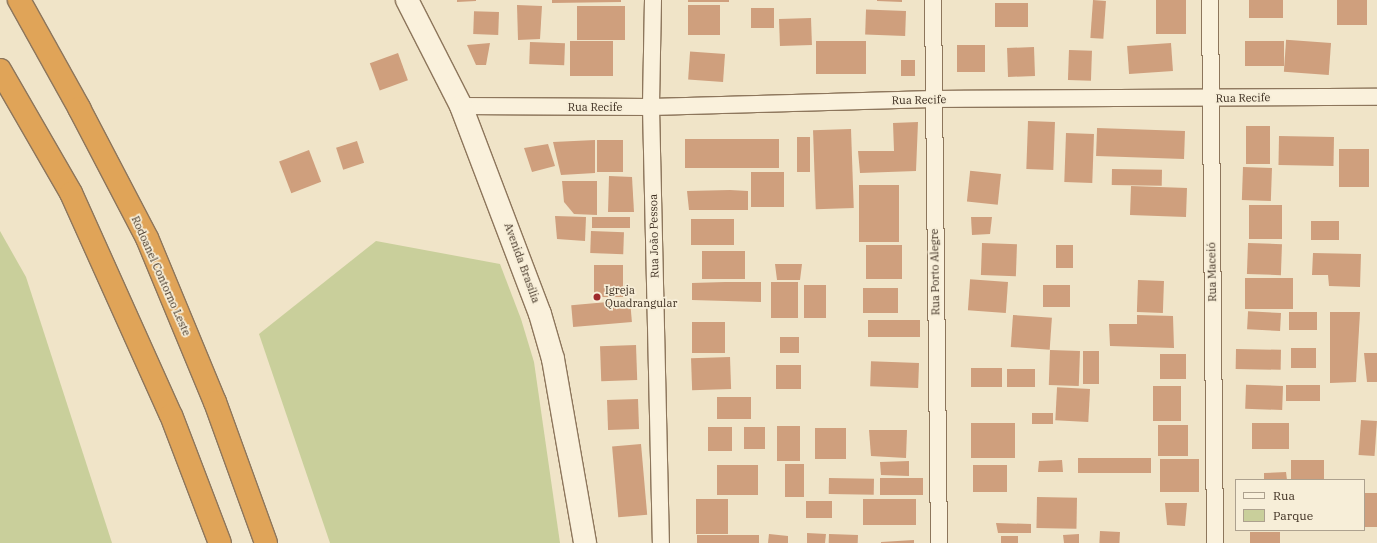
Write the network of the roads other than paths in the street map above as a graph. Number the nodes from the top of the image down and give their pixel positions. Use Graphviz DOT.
graph roads {
  1 [pos="19,0"];
  2 [pos="407,0"];
  3 [pos="653,0"];
  4 [pos="933,0"];
  5 [pos="1210,0"];
  6 [pos="0,70"];
  7 [pos="1377,97"];
  8 [pos="934,99"];
  9 [pos="1211,99"];
  10 [pos="461,106"];
  11 [pos="652,107"];
  12 [pos="220,543"];
  13 [pos="266,543"];
  14 [pos="585,543"];
  15 [pos="661,543"];
  16 [pos="939,543"];
  17 [pos="1215,543"];
  1 -- 13 [label="highway, Rodoanel Contorno Leste"];
  2 -- 10 [label="street, Avenida Brasília"];
  3 -- 11 [label="street, Rua João Pessoa"];
  4 -- 8 [label="street, Rua Porto Alegre"];
  5 -- 9 [label="street, Rua Maceió"];
  6 -- 12 [label="highway"];
  7 -- 9 [label="street, Rua Recife"];
  8 -- 9 [label="street, Rua Recife"];
  8 -- 11 [label="street, Rua Recife"];
  8 -- 16 [label="street, Rua Porto Alegre"];
  9 -- 17 [label="street, Rua Maceió"];
  10 -- 11 [label="street, Rua Recife"];
  10 -- 14 [label="street, Avenida Brasília"];
  11 -- 15 [label="street, Rua João Pessoa"];
}
